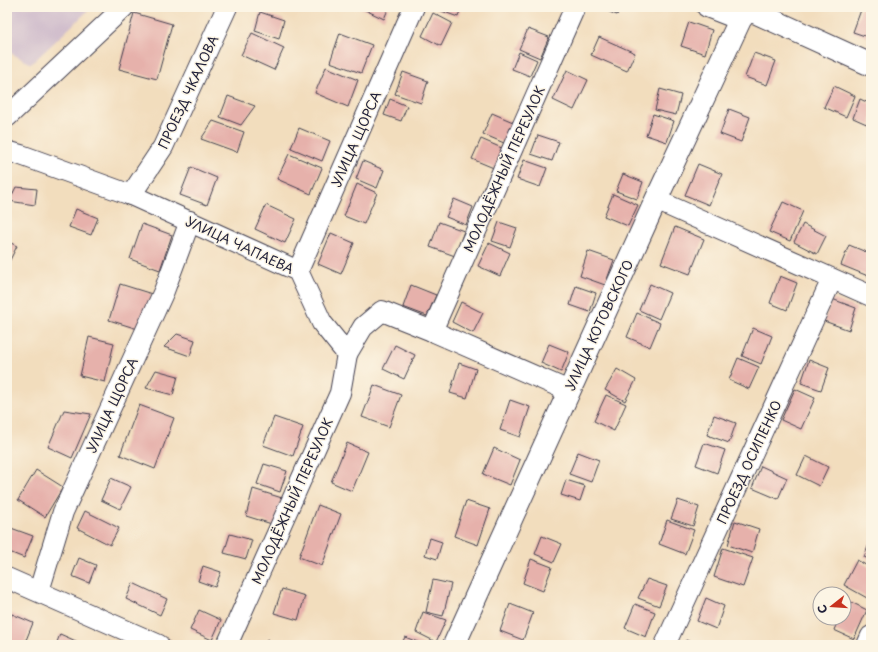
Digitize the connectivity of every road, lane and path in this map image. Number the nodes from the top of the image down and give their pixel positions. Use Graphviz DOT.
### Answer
graph roads {
  1 [pos="124,7"];
  2 [pos="227,7"];
  3 [pos="414,7"];
  4 [pos="575,7"];
  5 [pos="707,7"];
  6 [pos="746,12"];
  7 [pos="871,65"];
  8 [pos="7,117"];
  9 [pos="7,151"];
  10 [pos="131,195"];
  11 [pos="656,200"];
  12 [pos="190,221"];
  13 [pos="298,271"];
  14 [pos="832,279"];
  15 [pos="871,296"];
  16 [pos="432,331"];
  17 [pos="347,354"];
  18 [pos="569,391"];
  19 [pos="7,578"];
  20 [pos="39,591"];
  21 [pos="871,636"];
  22 [pos="159,645"];
  23 [pos="227,645"];
  24 [pos="454,645"];
  25 [pos="665,645"];
  26 [pos="867,645"];
  1 -- 8 [label="street"];
  2 -- 10 [label="street, ПРОЕЗД ЧКАЛОВА"];
  3 -- 13 [label="street, УЛИЦА ЩОРСА"];
  4 -- 16 [label="street, МОЛОДЁЖНЫЙ ПЕРЕУЛОК"];
  5 -- 6 [label="street"];
  6 -- 7 [label="street"];
  6 -- 11 [label="street, УЛИЦА КОТОВСКОГО"];
  9 -- 10 [label="street, УЛИЦА ЧАПАЕВА"];
  10 -- 12 [label="street, УЛИЦА ЧАПАЕВА"];
  11 -- 14 [label="street"];
  11 -- 18 [label="street, УЛИЦА КОТОВСКОГО"];
  12 -- 13 [label="street, УЛИЦА ЧАПАЕВА"];
  12 -- 20 [label="street, УЛИЦА ЩОРСА"];
  13 -- 17 [label="street, УЛИЦА ЧАПАЕВА"];
  14 -- 15 [label="street"];
  14 -- 25 [label="street, ПРОЕЗД ОСИПЕНКО"];
  16 -- 17 [label="street"];
  16 -- 18 [label="street"];
  17 -- 23 [label="street, МОЛОДЁЖНЫЙ ПЕРЕУЛОК"];
  18 -- 24 [label="street, УЛИЦА КОТОВСКОГО"];
  19 -- 20 [label="street"];
  20 -- 22 [label="street"];
  21 -- 26 [label="street"];
}
